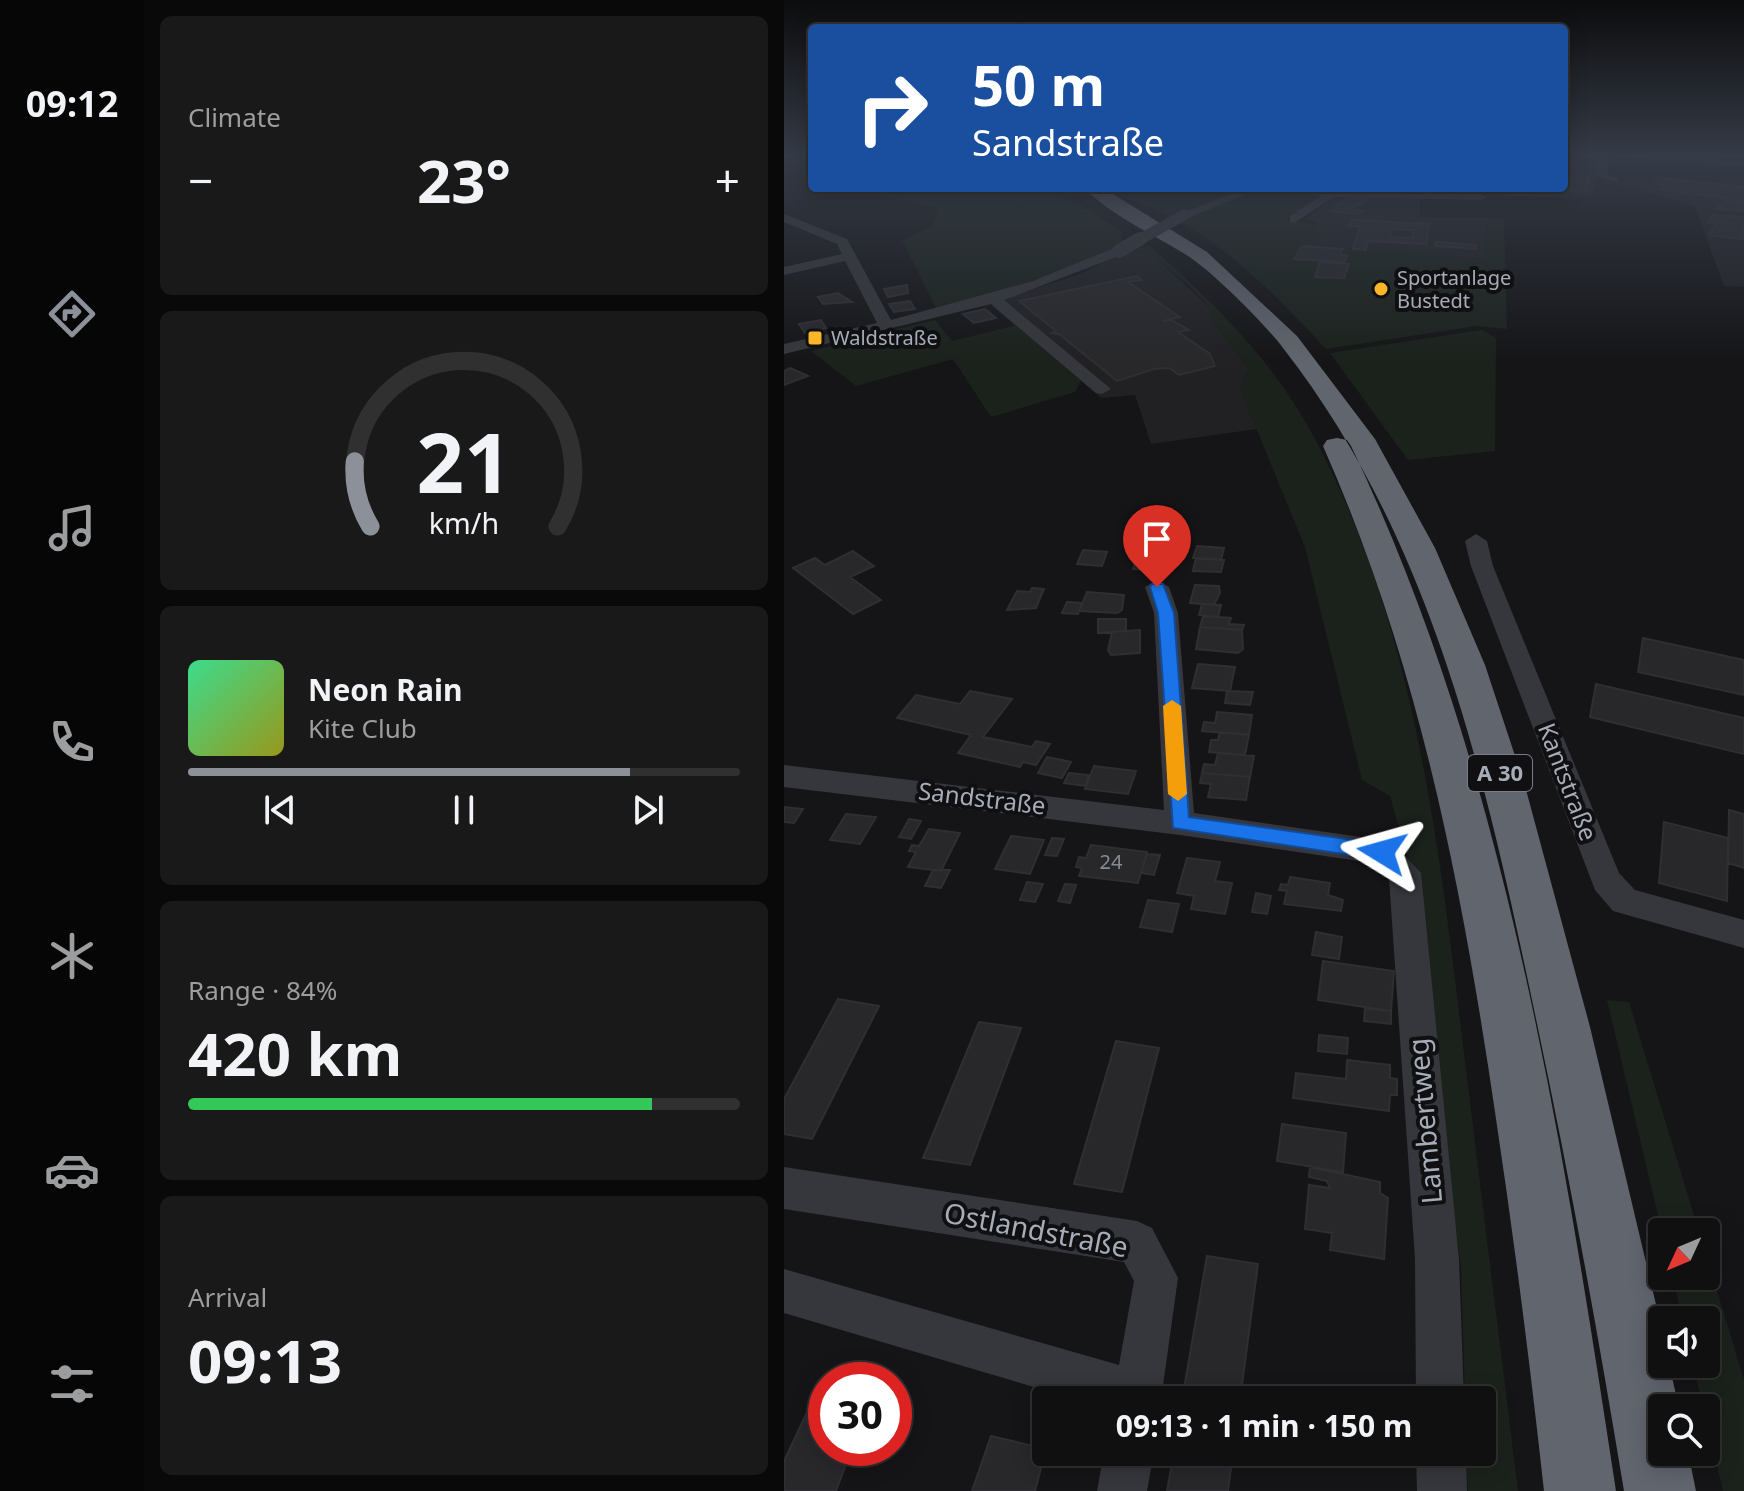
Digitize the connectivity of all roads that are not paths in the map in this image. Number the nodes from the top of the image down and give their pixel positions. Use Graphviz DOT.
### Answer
graph roads {
  1 [pos="797,224"];
  2 [pos="1133,224"];
  3 [pos="1156,224"];
  4 [pos="1169,224"];
  5 [pos="850,256"];
  6 [pos="784,271"];
  7 [pos="993,298"];
  8 [pos="886,325"];
  9 [pos="784,349"];
  10 [pos="1102,389"];
  11 [pos="1476,541"];
  12 [pos="1157,587"];
  13 [pos="784,776"];
  14 [pos="1180,823"];
  15 [pos="1382,852"];
  16 [pos="1744,934"];
  17 [pos="784,1188"];
  18 [pos="784,1291"];
  19 [pos="1101,1386"];
  20 [pos="1140,1386"];
  21 [pos="1440,1386"];
  22 [pos="1126,1466"];
  23 [pos="1441,1466"];
  24 [pos="1122,1491"];
  25 [pos="1442,1491"];
  26 [pos="1580,1491"];
  27 [pos="1660,1491"];
  1 -- 5 [label="street"];
  2 -- 26 [label="highway, A 30"];
  3 -- 27 [label="highway, A 30"];
  4 -- 7 [label="street, bridge"];
  5 -- 6 [label="street"];
  5 -- 8 [label="street"];
  7 -- 8 [label="street"];
  7 -- 10 [label="street"];
  8 -- 9 [label="street"];
  11 -- 16 [label="street, Kantstraße"];
  12 -- 14 [label="street"];
  13 -- 14 [label="street, Sandstraße"];
  14 -- 15 [label="street, Sandstraße"];
  15 -- 21 [label="street, Lambertweg"];
  17 -- 20 [label="street, Ostlandstraße"];
  18 -- 19 [label="street, Ostlandstraße"];
  22 -- 24 [label="street"];
  23 -- 25 [label="street"];
}
